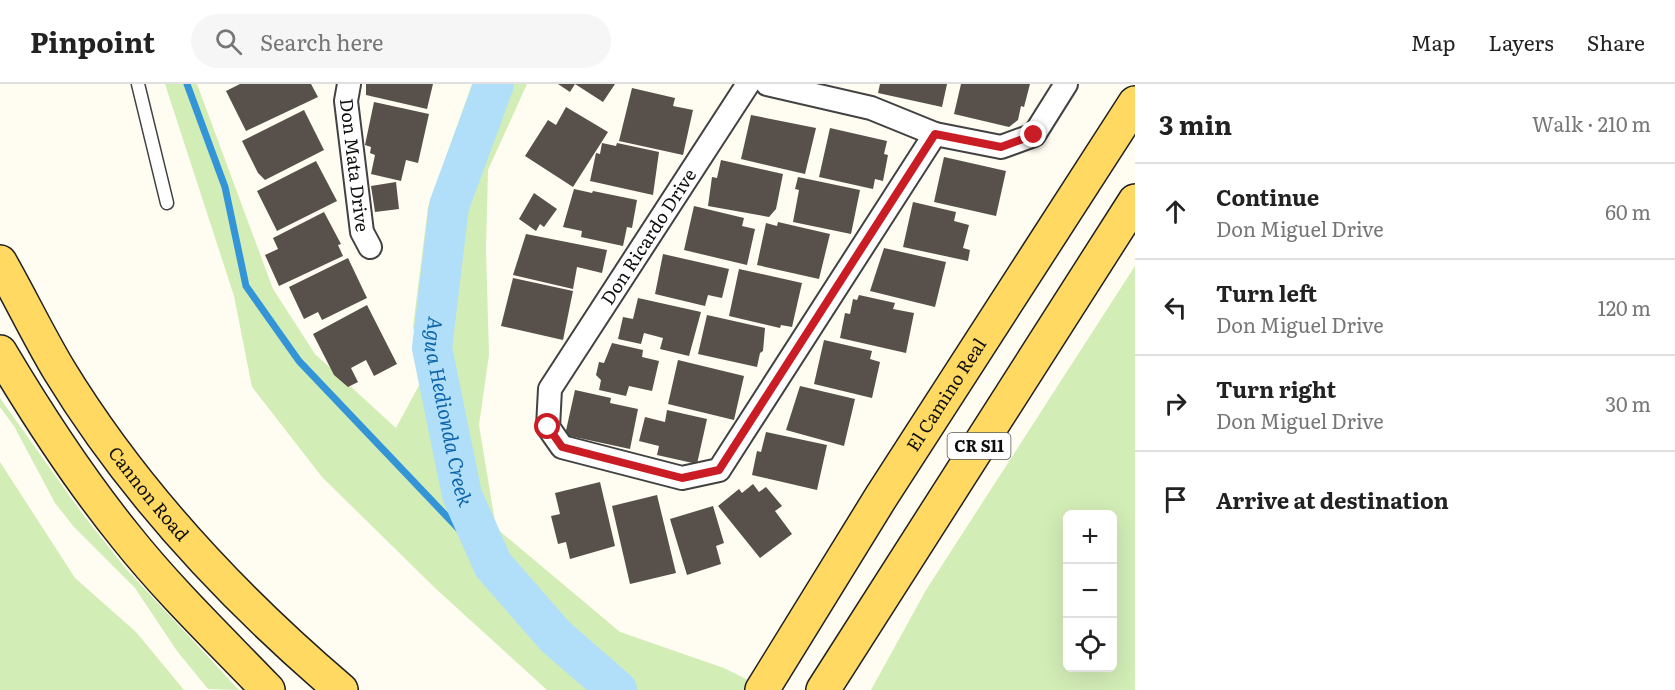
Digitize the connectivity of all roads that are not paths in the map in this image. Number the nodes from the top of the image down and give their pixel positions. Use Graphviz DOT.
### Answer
graph roads {
  1 [pos="138,84"];
  2 [pos="349,84"];
  3 [pos="748,84"];
  4 [pos="767,84"];
  5 [pos="1066,84"];
  6 [pos="840,92"];
  7 [pos="1135,103"];
  8 [pos="935,134"];
  9 [pos="1135,201"];
  10 [pos="167,203"];
  11 [pos="370,247"];
  12 [pos="0,262"];
  13 [pos="0,352"];
  14 [pos="268,690"];
  15 [pos="341,690"];
  16 [pos="762,690"];
  17 [pos="823,690"];
  1 -- 10 [label="lane"];
  2 -- 11 [label="street, Don Mata Drive"];
  3 -- 8 [label="street, Don Ricardo Drive"];
  4 -- 6 [label="street"];
  5 -- 8 [label="street"];
  6 -- 8 [label="street"];
  7 -- 16 [label="main road, El Camino Real / CR S11"];
  9 -- 17 [label="main road, CR S11"];
  12 -- 15 [label="main road, Cannon Road"];
  13 -- 14 [label="main road"];
}
